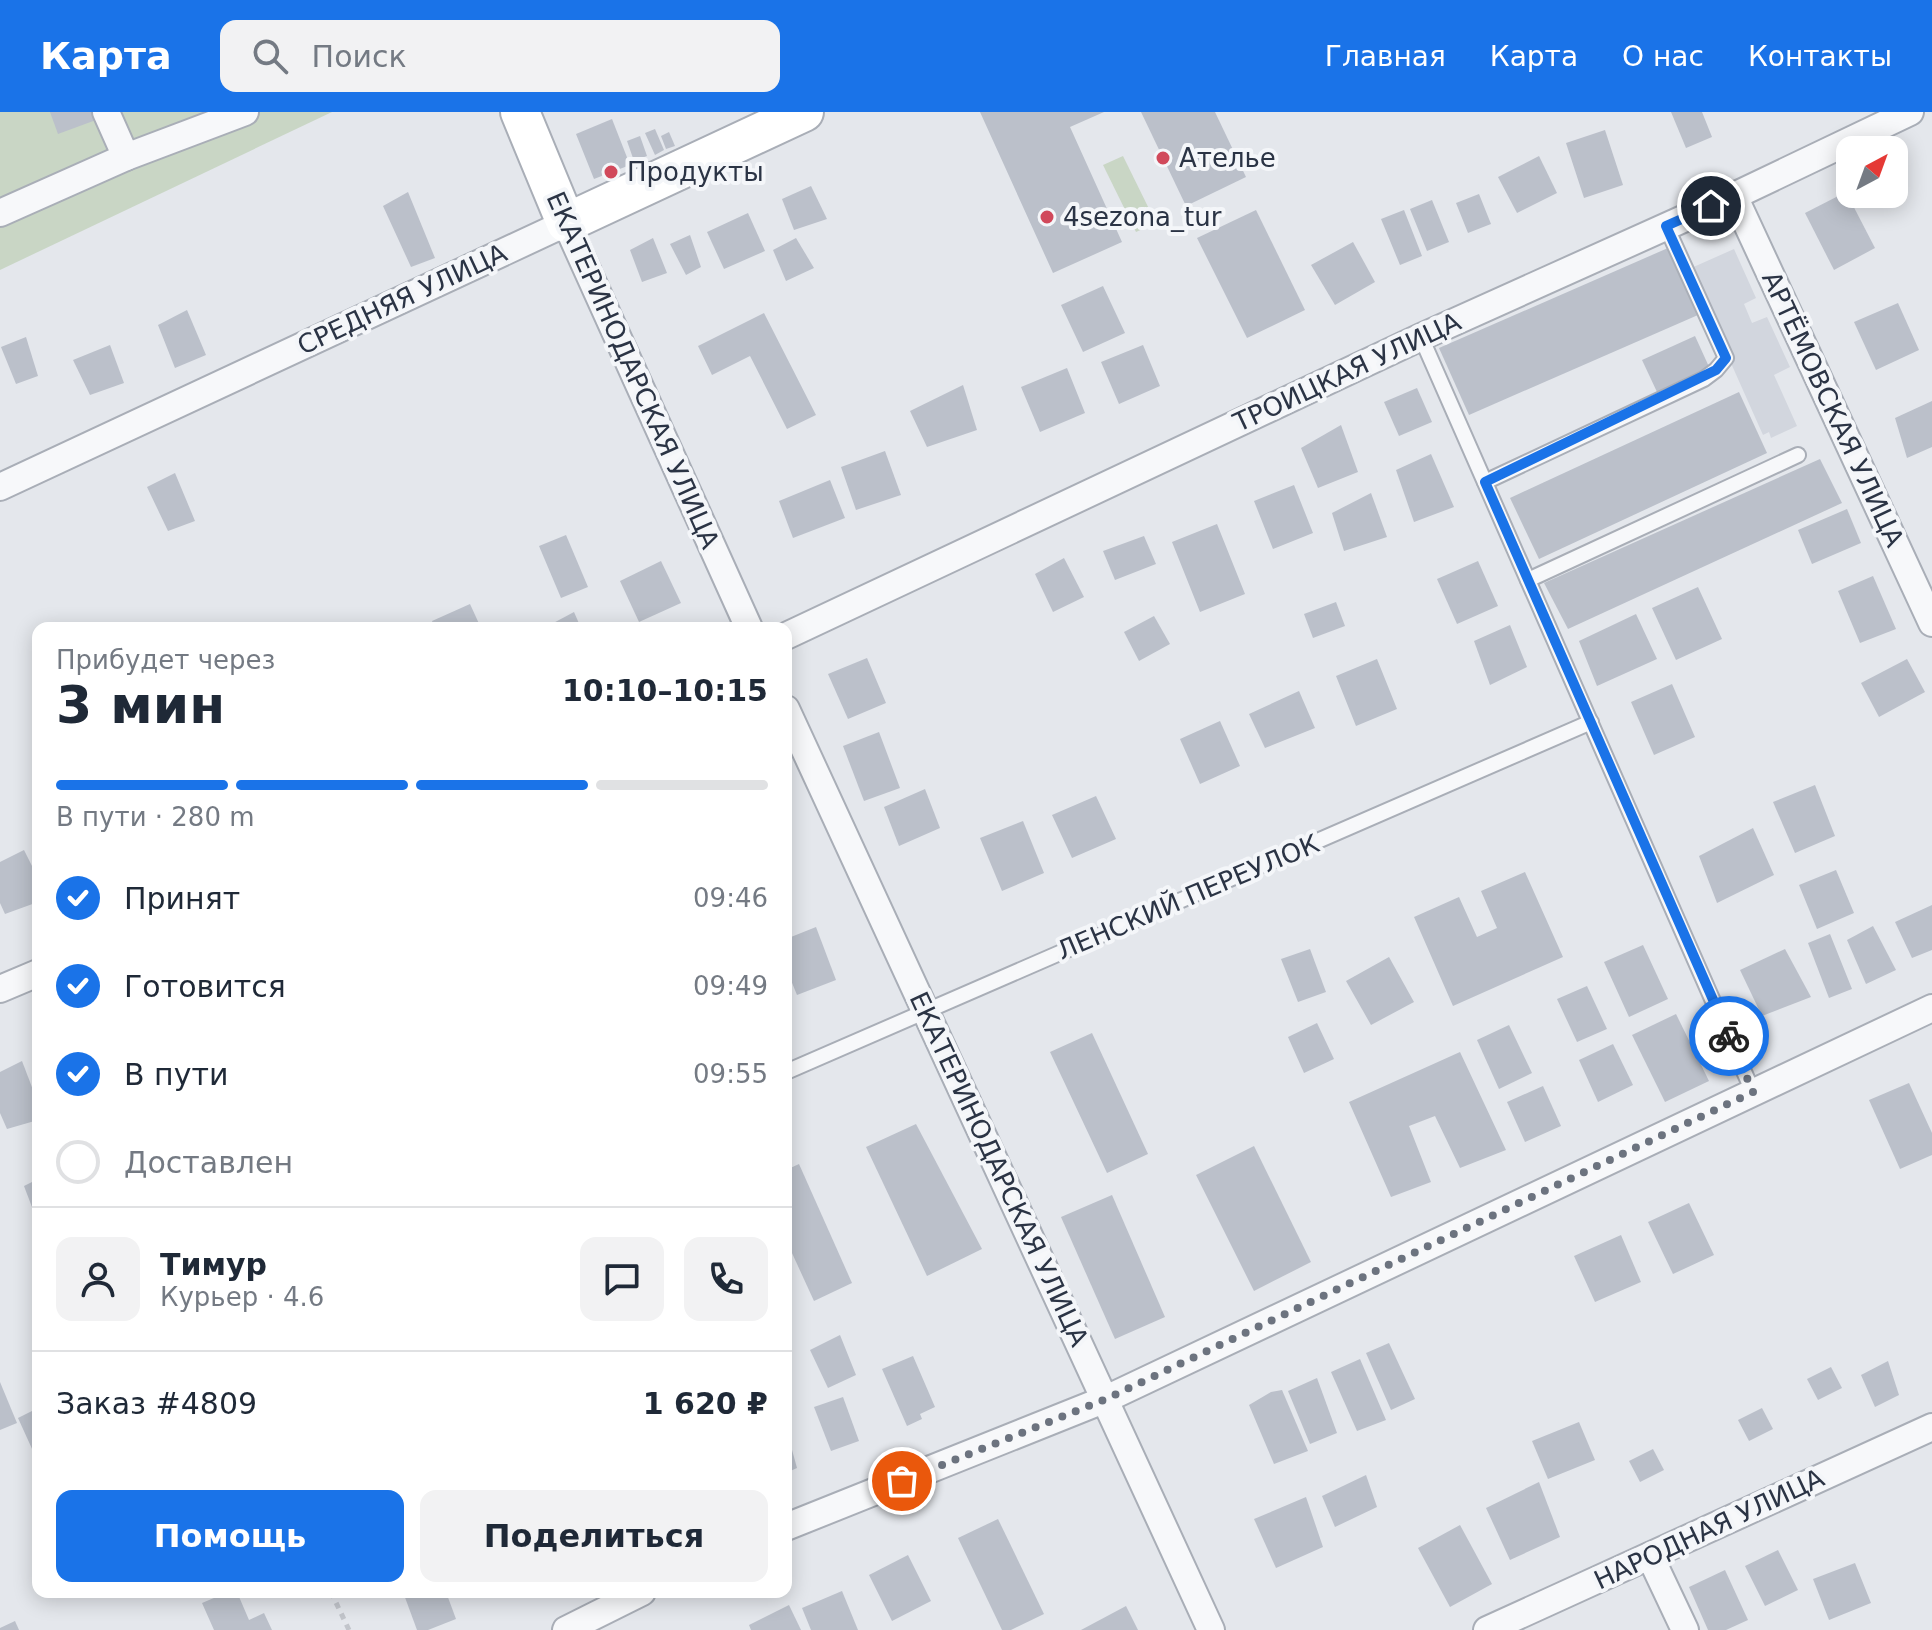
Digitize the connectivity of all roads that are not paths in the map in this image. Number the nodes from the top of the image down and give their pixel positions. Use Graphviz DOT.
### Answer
graph roads {
  1 [pos="106,112"];
  2 [pos="245,112"];
  3 [pos="520,112"];
  4 [pos="804,112"];
  5 [pos="1910,112"];
  6 [pos="126,157"];
  7 [pos="1734,196"];
  8 [pos="0,213"];
  9 [pos="566,223"];
  10 [pos="1666,226"];
  11 [pos="1421,337"];
  12 [pos="1798,455"];
  13 [pos="1485,482"];
  14 [pos="0,487"];
  15 [pos="1528,580"];
  16 [pos="746,622"];
  17 [pos="1932,623"];
  18 [pos="792,633"];
  19 [pos="792,722"];
  20 [pos="1591,722"];
  21 [pos="32,976"];
  22 [pos="0,989"];
  23 [pos="1932,1008"];
  24 [pos="925,1011"];
  25 [pos="792,1069"];
  26 [pos="1753,1092"];
  27 [pos="1106,1399"];
  28 [pos="1932,1427"];
  29 [pos="792,1525"];
  30 [pos="1650,1556"];
  31 [pos="630,1598"];
  32 [pos="566,1630"];
  33 [pos="1211,1630"];
  34 [pos="1487,1630"];
  35 [pos="1685,1630"];
  1 -- 6 [label="street"];
  2 -- 6 [label="street"];
  3 -- 9 [label="street, ЕКАТЕРИНОДАРСКАЯ УЛИЦА"];
  4 -- 9 [label="street, СРЕДНЯЯ УЛИЦА"];
  5 -- 7 [label="street, ТРОИЦКАЯ УЛИЦА"];
  6 -- 8 [label="street"];
  7 -- 10 [label="street, ТРОИЦКАЯ УЛИЦА"];
  7 -- 17 [label="street, АРТЁМОВСКАЯ УЛИЦА"];
  9 -- 14 [label="street, СРЕДНЯЯ УЛИЦА"];
  9 -- 16 [label="street, ЕКАТЕРИНОДАРСКАЯ УЛИЦА"];
  10 -- 11 [label="street, ТРОИЦКАЯ УЛИЦА"];
  10 -- 13 [label="lane"];
  11 -- 13 [label="lane"];
  11 -- 18 [label="street, ТРОИЦКАЯ УЛИЦА"];
  12 -- 15 [label="lane"];
  13 -- 15 [label="lane"];
  15 -- 20 [label="lane"];
  19 -- 24 [label="street, ЕКАТЕРИНОДАРСКАЯ УЛИЦА"];
  20 -- 24 [label="lane, ЛЕНСКИЙ ПЕРЕУЛОК"];
  20 -- 26 [label="lane"];
  21 -- 22 [label="street"];
  23 -- 26 [label="street"];
  24 -- 25 [label="lane, ЛЕНСКИЙ ПЕРЕУЛОК"];
  24 -- 27 [label="street, ЕКАТЕРИНОДАРСКАЯ УЛИЦА"];
  26 -- 27 [label="street"];
  27 -- 29 [label="street"];
  27 -- 33 [label="street, ЕКАТЕРИНОДАРСКАЯ УЛИЦА"];
  28 -- 30 [label="street, НАРОДНАЯ УЛИЦА"];
  30 -- 34 [label="street, НАРОДНАЯ УЛИЦА"];
  30 -- 35 [label="street"];
  31 -- 32 [label="street"];
}
